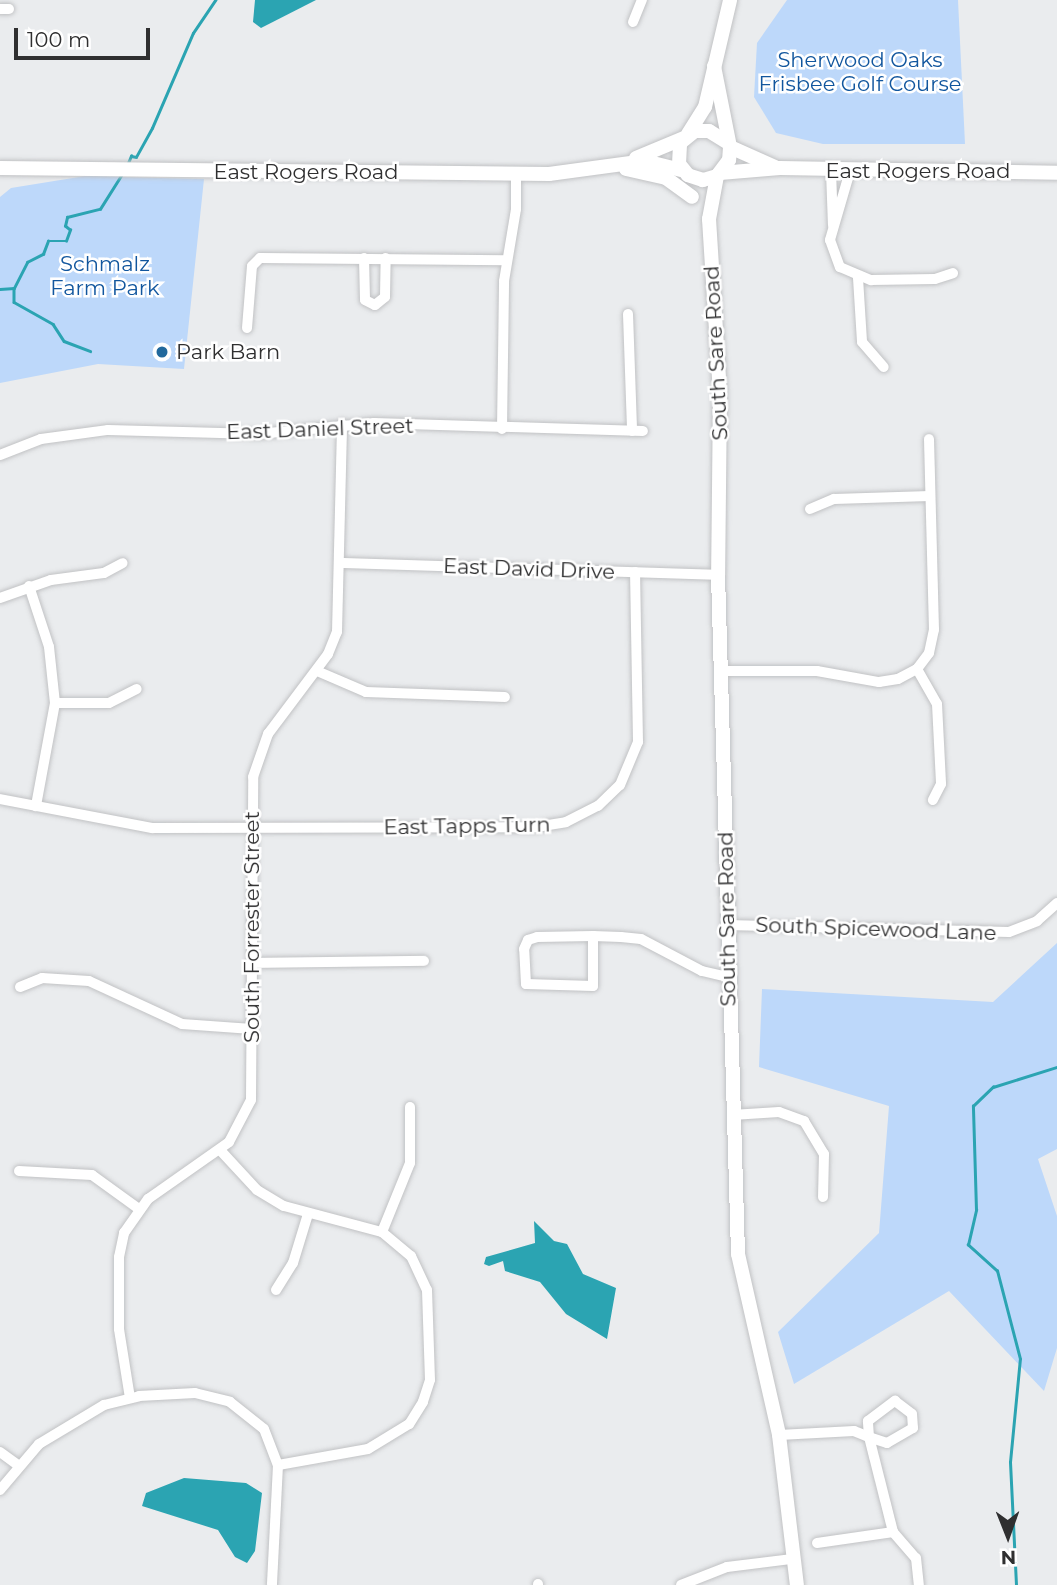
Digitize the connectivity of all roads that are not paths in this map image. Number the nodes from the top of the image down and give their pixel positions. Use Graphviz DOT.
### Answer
graph roads {
  1 [pos="642,0"];
  2 [pos="730,0"];
  3 [pos="633,22"];
  4 [pos="714,66"];
  5 [pos="686,136"];
  6 [pos="729,145"];
  7 [pos="612,166"];
  8 [pos="0,168"];
  9 [pos="780,168"];
  10 [pos="593,171"];
  11 [pos="831,171"];
  12 [pos="850,171"];
  13 [pos="684,172"];
  14 [pos="748,173"];
  15 [pos="1057,173"];
  16 [pos="516,174"];
  17 [pos="719,174"];
  18 [pos="692,197"];
  19 [pos="710,212"];
  20 [pos="833,225"];
  21 [pos="710,248"];
  22 [pos="365,258"];
  23 [pos="386,258"];
  24 [pos="506,260"];
  25 [pos="953,273"];
  26 [pos="858,278"];
  27 [pos="628,314"];
  28 [pos="247,328"];
  29 [pos="884,367"];
  30 [pos="342,424"];
  31 [pos="502,429"];
  32 [pos="929,439"];
  33 [pos="0,454"];
  34 [pos="930,496"];
  35 [pos="810,509"];
  36 [pos="123,563"];
  37 [pos="341,563"];
  38 [pos="635,572"];
  39 [pos="718,575"];
  40 [pos="29,586"];
  41 [pos="0,598"];
  42 [pos="917,669"];
  43 [pos="317,671"];
  44 [pos="720,671"];
  45 [pos="136,690"];
  46 [pos="505,697"];
  47 [pos="55,703"];
  48 [pos="0,799"];
  49 [pos="933,800"];
  50 [pos="36,806"];
  51 [pos="252,828"];
  52 [pos="1057,903"];
  53 [pos="727,925"];
  54 [pos="593,936"];
  55 [pos="424,961"];
  56 [pos="252,963"];
  57 [pos="729,977"];
  58 [pos="20,987"];
  59 [pos="252,1029"];
  60 [pos="410,1108"];
  61 [pos="732,1115"];
  62 [pos="220,1150"];
  63 [pos="19,1171"];
  64 [pos="823,1197"];
  65 [pos="139,1209"];
  66 [pos="308,1214"];
  67 [pos="382,1232"];
  68 [pos="276,1290"];
  69 [pos="130,1398"];
  70 [pos="779,1435"];
  71 [pos="869,1437"];
  72 [pos="0,1452"];
  73 [pos="278,1465"];
  74 [pos="19,1466"];
  75 [pos="0,1490"];
  76 [pos="892,1532"];
  77 [pos="817,1543"];
  78 [pos="792,1559"];
  79 [pos="272,1585"];
  80 [pos="681,1585"];
  81 [pos="797,1585"];
  82 [pos="919,1585"];
  1 -- 3 [label="street"];
  2 -- 4 [label="main road"];
  4 -- 5 [label="main road"];
  4 -- 6 [label="main road"];
  5 -- 6 [label="main road"];
  5 -- 7 [label="main road, East Rogers Road"];
  5 -- 13 [label="main road"];
  6 -- 9 [label="main road, East Rogers Road"];
  6 -- 17 [label="main road"];
  7 -- 10 [label="main road, East Rogers Road"];
  7 -- 13 [label="main road, East Rogers Road"];
  8 -- 16 [label="main road, East Rogers Road"];
  9 -- 11 [label="main road, East Rogers Road"];
  9 -- 14 [label="main road, East Rogers Road"];
  10 -- 16 [label="main road, East Rogers Road"];
  10 -- 18 [label="main road"];
  11 -- 12 [label="main road, East Rogers Road"];
  11 -- 20 [label="street"];
  12 -- 15 [label="main road, East Rogers Road"];
  12 -- 20 [label="street"];
  13 -- 17 [label="main road"];
  13 -- 18 [label="main road, South Sare Road"];
  14 -- 17 [label="main road, East Rogers Road"];
  14 -- 19 [label="main road"];
  16 -- 24 [label="street"];
  17 -- 19 [label="main road, South Sare Road"];
  18 -- 21 [label="main road, South Sare Road"];
  19 -- 21 [label="main road, South Sare Road"];
  20 -- 26 [label="street"];
  21 -- 39 [label="main road, South Sare Road"];
  22 -- 23 [label="street"];
  22 -- 23 [label="street"];
  22 -- 28 [label="street"];
  23 -- 24 [label="street"];
  24 -- 31 [label="street"];
  25 -- 26 [label="street"];
  26 -- 29 [label="street"];
  27 -- 31 [label="street, East Daniel Street"];
  30 -- 31 [label="street, East Daniel Street"];
  30 -- 33 [label="street, East Daniel Street"];
  30 -- 37 [label="street, South Forrester Street"];
  32 -- 34 [label="street"];
  34 -- 35 [label="street"];
  34 -- 42 [label="street"];
  36 -- 40 [label="street"];
  37 -- 38 [label="street, East David Drive"];
  37 -- 43 [label="street, South Forrester Street"];
  38 -- 39 [label="street, East David Drive"];
  38 -- 51 [label="street, East Tapps Turn"];
  39 -- 44 [label="main road, South Sare Road"];
  40 -- 41 [label="street"];
  40 -- 47 [label="street"];
  42 -- 44 [label="street"];
  42 -- 49 [label="street"];
  43 -- 46 [label="street"];
  43 -- 51 [label="street, South Forrester Street"];
  44 -- 53 [label="main road, South Sare Road"];
  45 -- 47 [label="street"];
  47 -- 50 [label="street"];
  48 -- 50 [label="street, East Tapps Turn"];
  50 -- 51 [label="street, East Tapps Turn"];
  51 -- 56 [label="street, South Forrester Street"];
  52 -- 53 [label="street, South Spicewood Lane"];
  53 -- 57 [label="main road, South Sare Road"];
  54 -- 54 [label="street"];
  54 -- 57 [label="street"];
  55 -- 56 [label="street"];
  56 -- 59 [label="street, South Forrester Street"];
  57 -- 61 [label="main road, South Sare Road"];
  58 -- 59 [label="street"];
  59 -- 62 [label="street, South Forrester Street"];
  60 -- 67 [label="street"];
  61 -- 64 [label="street"];
  61 -- 70 [label="main road, South Sare Road"];
  62 -- 65 [label="street, South Forrester Street"];
  62 -- 66 [label="street"];
  63 -- 65 [label="street"];
  65 -- 69 [label="street, South Forrester Street"];
  66 -- 67 [label="street"];
  66 -- 68 [label="street"];
  67 -- 73 [label="street"];
  69 -- 73 [label="street"];
  69 -- 74 [label="street"];
  70 -- 71 [label="street"];
  70 -- 78 [label="main road, South Sare Road"];
  71 -- 71 [label="street"];
  71 -- 76 [label="street"];
  72 -- 74 [label="street"];
  73 -- 79 [label="street"];
  74 -- 75 [label="street"];
  76 -- 77 [label="street"];
  76 -- 82 [label="street"];
  78 -- 80 [label="street"];
  78 -- 81 [label="main road, South Sare Road"];
}
